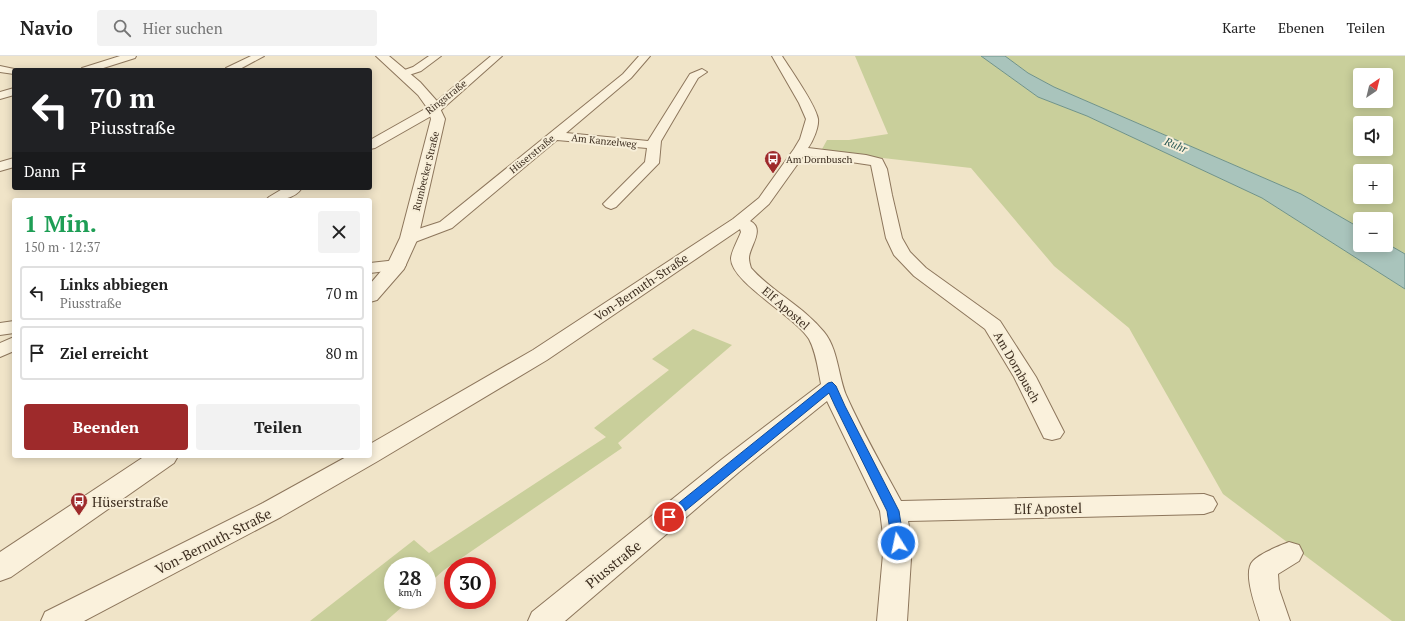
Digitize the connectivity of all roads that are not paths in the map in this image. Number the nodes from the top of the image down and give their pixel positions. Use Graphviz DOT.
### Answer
graph roads {
  1 [pos="131,56"];
  2 [pos="259,56"];
  3 [pos="382,56"];
  4 [pos="436,56"];
  5 [pos="497,56"];
  6 [pos="645,56"];
  7 [pos="777,56"];
  8 [pos="92,68"];
  9 [pos="234,68"];
  10 [pos="0,69"];
  11 [pos="12,71"];
  12 [pos="702,72"];
  13 [pos="403,74"];
  14 [pos="12,92"];
  15 [pos="0,96"];
  16 [pos="436,108"];
  17 [pos="555,136"];
  18 [pos="372,144"];
  19 [pos="653,145"];
  20 [pos="800,151"];
  21 [pos="12,163"];
  22 [pos="0,167"];
  23 [pos="292,190"];
  24 [pos="278,198"];
  25 [pos="611,204"];
  26 [pos="739,222"];
  27 [pos="409,238"];
  28 [pos="397,264"];
  29 [pos="372,268"];
  30 [pos="372,294"];
  31 [pos="12,327"];
  32 [pos="0,329"];
  33 [pos="12,344"];
  34 [pos="0,351"];
  35 [pos="832,386"];
  36 [pos="1052,432"];
  37 [pos="372,453"];
  38 [pos="162,458"];
  39 [pos="364,458"];
  40 [pos="1204,504"];
  41 [pos="893,511"];
  42 [pos="1289,554"];
  43 [pos="0,568"];
  44 [pos="56,621"];
  45 [pos="543,621"];
  46 [pos="892,621"];
  47 [pos="1275,621"];
  1 -- 8 [label="street"];
  2 -- 9 [label="street"];
  3 -- 13 [label="street"];
  4 -- 13 [label="street"];
  5 -- 16 [label="street, Ringstraße"];
  6 -- 17 [label="street, Hüserstraße"];
  7 -- 20 [label="street, Von-Bernuth-Straße"];
  10 -- 11 [label="street"];
  12 -- 19 [label="street, Am Kanzelweg"];
  13 -- 16 [label="street"];
  14 -- 15 [label="street"];
  16 -- 18 [label="street, Ringstraße"];
  16 -- 27 [label="street, Rumbecker Straße"];
  17 -- 19 [label="street, Am Kanzelweg"];
  17 -- 27 [label="street, Hüserstraße"];
  19 -- 25 [label="street, Am Kanzelweg"];
  20 -- 26 [label="street, Von-Bernuth-Straße"];
  20 -- 36 [label="street, Am Dornbusch"];
  21 -- 22 [label="street"];
  23 -- 24 [label="street"];
  26 -- 35 [label="street, Elf Apostel"];
  26 -- 37 [label="street, Von-Bernuth-Straße"];
  27 -- 28 [label="street, Rumbecker Straße"];
  28 -- 29 [label="street"];
  28 -- 30 [label="street, Rumbecker Straße"];
  31 -- 32 [label="street"];
  33 -- 34 [label="street"];
  35 -- 41 [label="street, Elf Apostel"];
  35 -- 45 [label="street, Piusstraße"];
  38 -- 43 [label="street"];
  39 -- 44 [label="street, Von-Bernuth-Straße"];
  40 -- 41 [label="street, Elf Apostel"];
  41 -- 46 [label="street, Elf Apostel"];
  42 -- 47 [label="street"];
}
